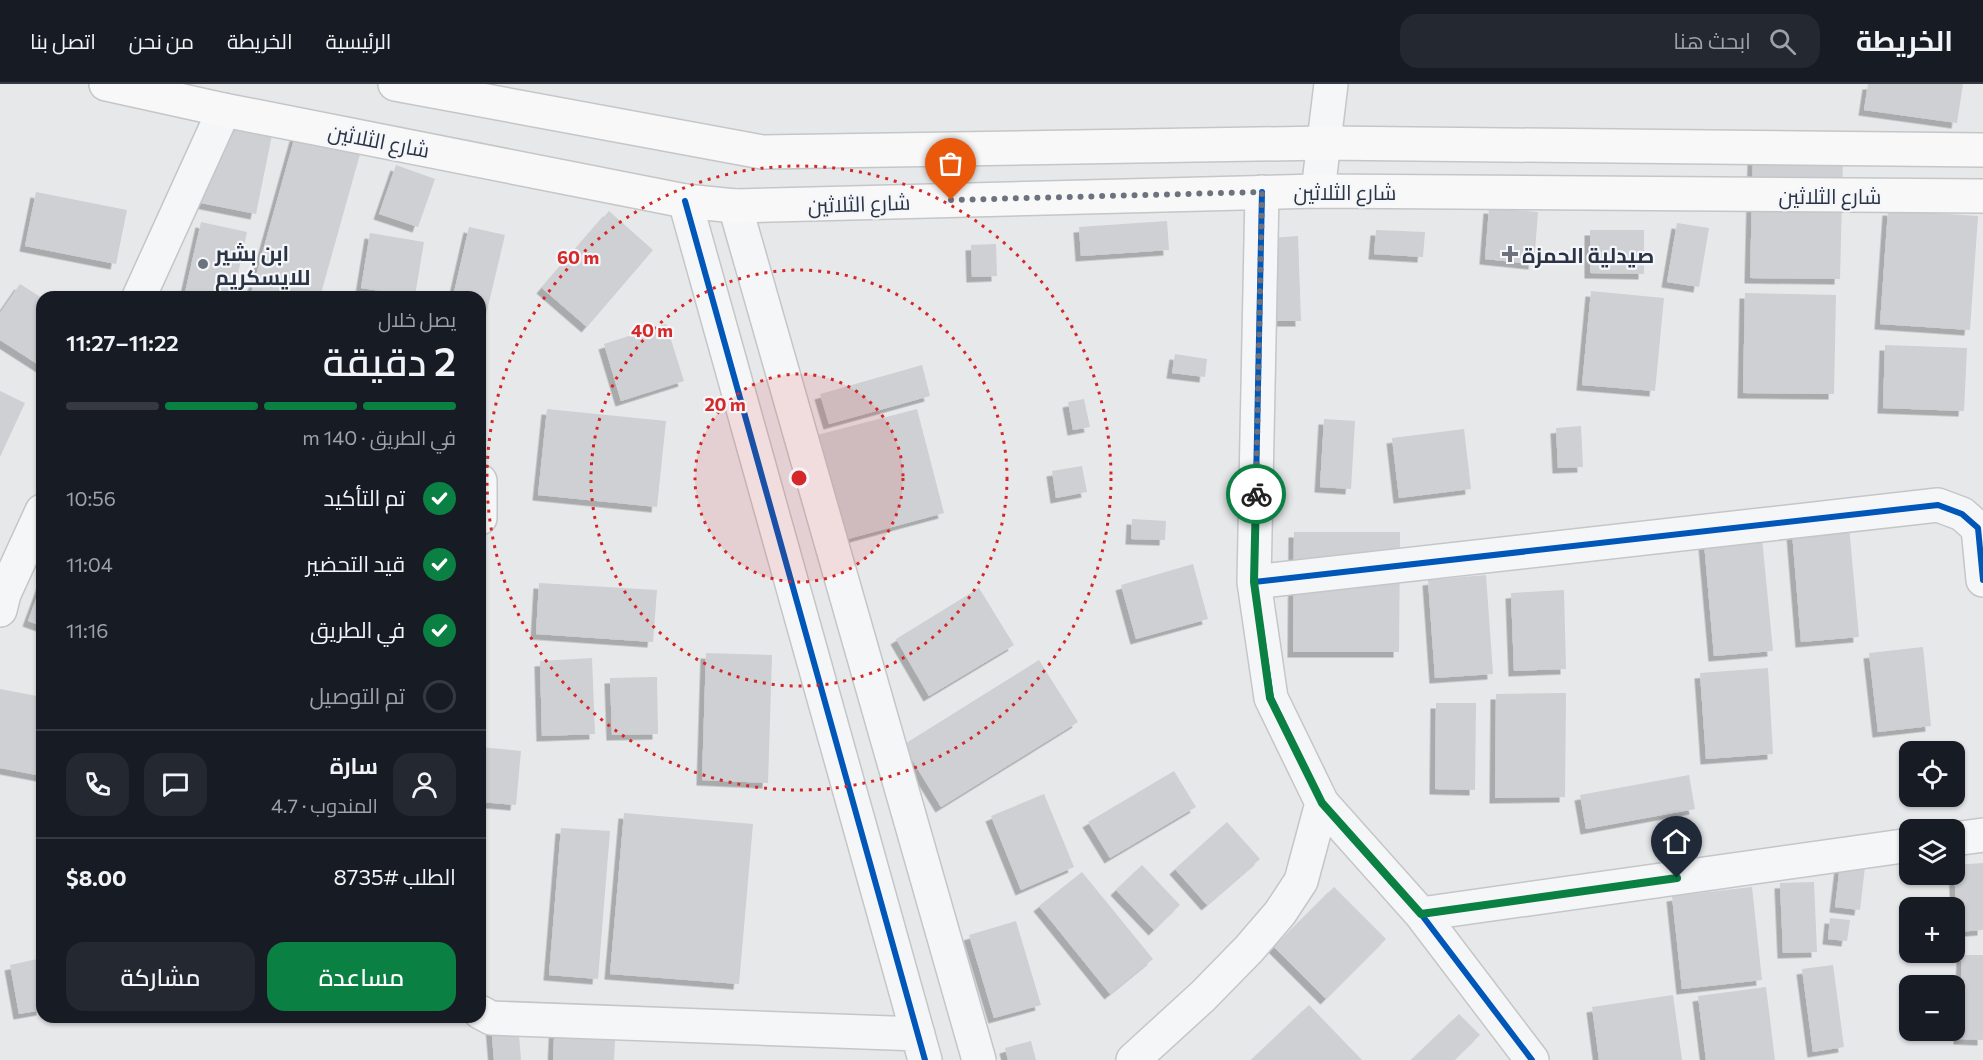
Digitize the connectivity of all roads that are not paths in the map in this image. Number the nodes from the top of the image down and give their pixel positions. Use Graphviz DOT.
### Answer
graph roads {
  1 [pos="106,84"];
  2 [pos="395,84"];
  3 [pos="1331,84"];
  4 [pos="224,110"];
  5 [pos="1325,143"];
  6 [pos="1983,150"];
  7 [pos="1318,191"];
  8 [pos="1262,192"];
  9 [pos="1983,196"];
  10 [pos="685,201"];
  11 [pos="735,206"];
  12 [pos="143,291"];
  13 [pos="36,524"];
  14 [pos="1983,580"];
  15 [pos="1254,582"];
  16 [pos="0,610"];
  17 [pos="1322,803"];
  18 [pos="1983,835"];
  19 [pos="1965,837"];
  20 [pos="1899,847"];
  21 [pos="1421,914"];
  22 [pos="486,1015"];
  23 [pos="922,1047"];
  24 [pos="979,1060"];
  25 [pos="1133,1060"];
  26 [pos="1532,1060"];
  1 -- 4 [label="main road, شارع الثلاثين"];
  2 -- 5 [label="main road"];
  3 -- 5 [label="street"];
  4 -- 10 [label="main road, شارع الثلاثين"];
  4 -- 12 [label="street"];
  5 -- 6 [label="main road"];
  5 -- 7 [label="street"];
  7 -- 8 [label="main road, شارع الثلاثين"];
  7 -- 9 [label="main road, شارع الثلاثين"];
  8 -- 11 [label="main road, شارع الثلاثين"];
  8 -- 15 [label="street"];
  10 -- 11 [label="main road, شارع الثلاثين"];
  10 -- 23 [label="street"];
  11 -- 24 [label="street"];
  13 -- 16 [label="street"];
  14 -- 15 [label="street"];
  15 -- 17 [label="street"];
  17 -- 21 [label="street"];
  17 -- 25 [label="street"];
  18 -- 19 [label="street"];
  20 -- 21 [label="street"];
  21 -- 26 [label="street"];
  22 -- 23 [label="street"];
}
